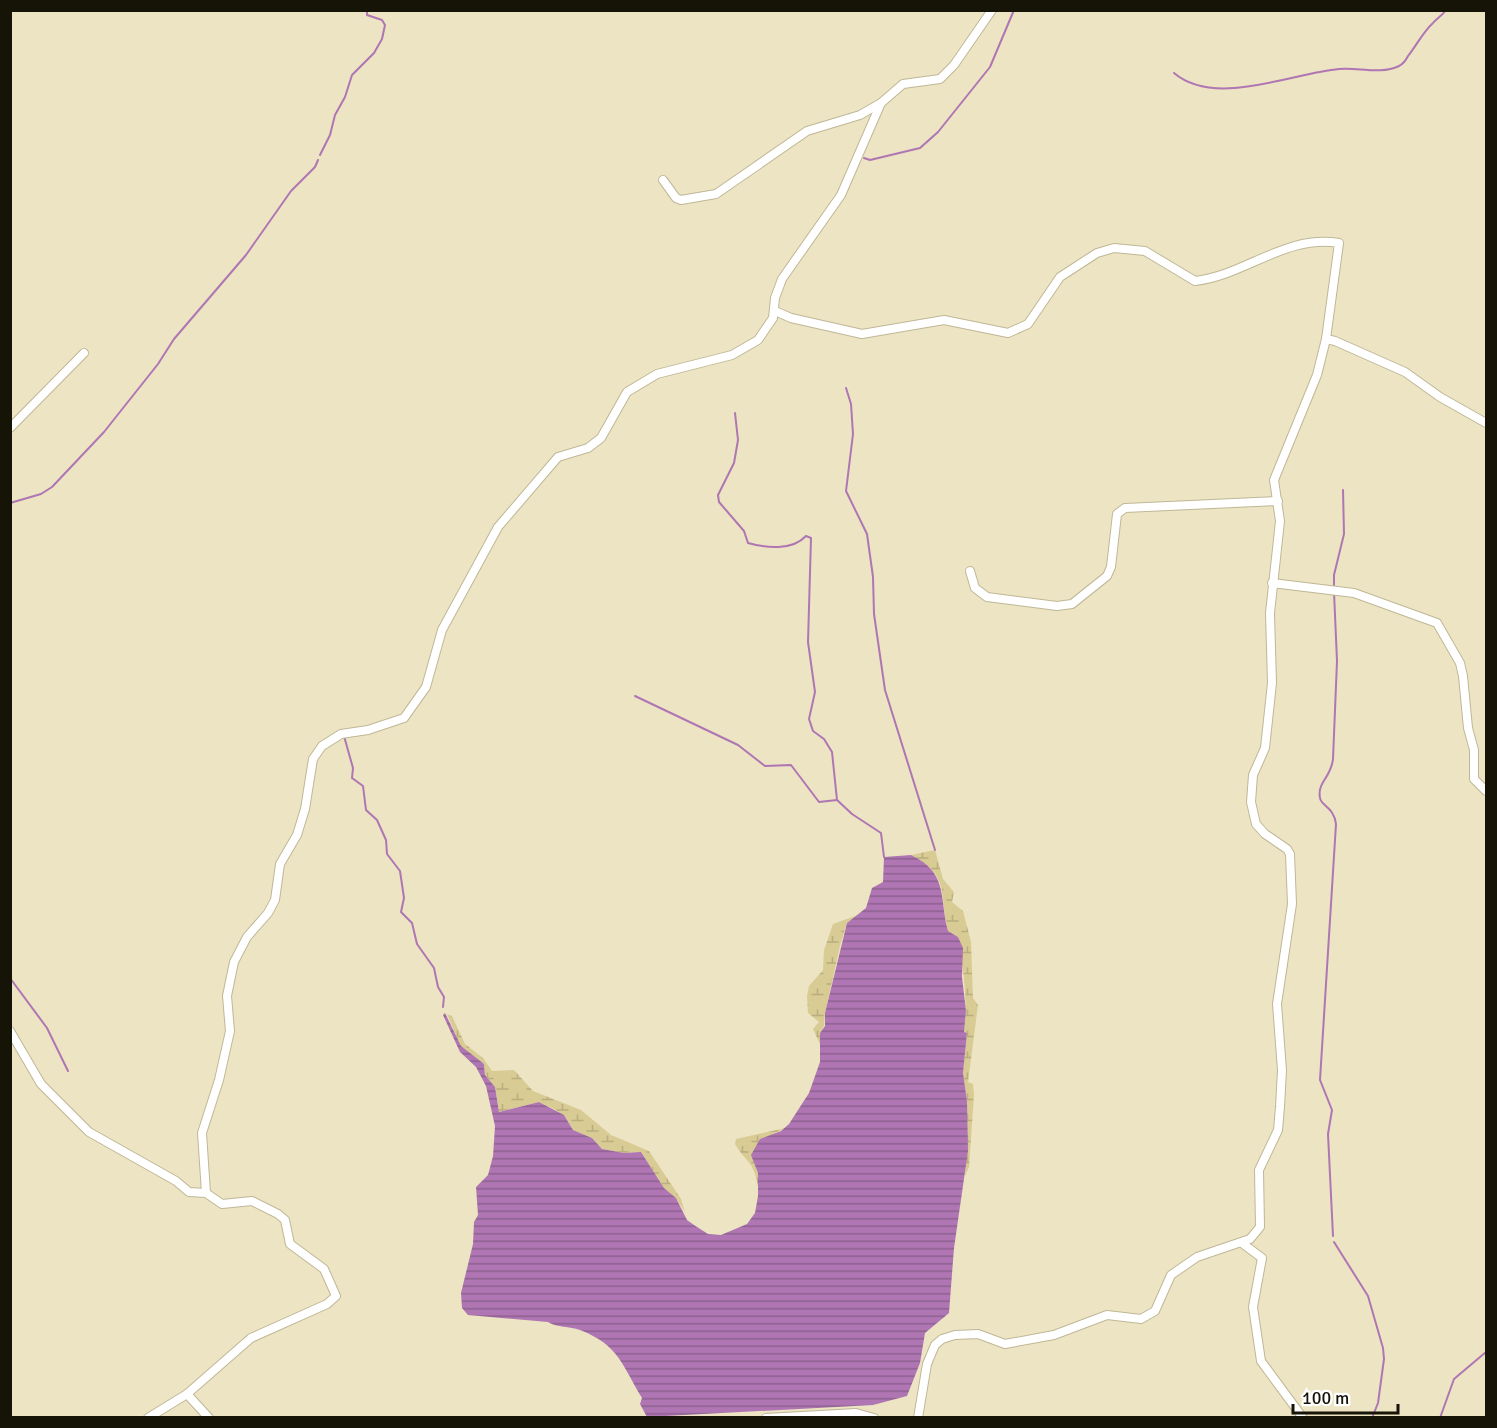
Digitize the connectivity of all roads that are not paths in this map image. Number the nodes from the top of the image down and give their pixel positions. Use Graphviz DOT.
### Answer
graph roads {
  1 [pos="992,10"];
  2 [pos="881,103"];
  3 [pos="663,180"];
  4 [pos="775,311"];
  5 [pos="1326,339"];
  6 [pos="84,353"];
  7 [pos="1486,423"];
  8 [pos="10,428"];
  9 [pos="1278,501"];
  10 [pos="970,571"];
  11 [pos="1272,584"];
  12 [pos="1486,791"];
  13 [pos="10,1031"];
  14 [pos="206,1193"];
  15 [pos="1242,1243"];
  16 [pos="187,1394"];
  17 [pos="148,1418"];
  18 [pos="209,1418"];
  19 [pos="766,1418"];
  20 [pos="874,1418"];
  21 [pos="918,1418"];
  22 [pos="1303,1418"];
  1 -- 2 [label="street"];
  2 -- 3 [label="street"];
  2 -- 4 [label="street"];
  4 -- 5 [label="street"];
  4 -- 14 [label="street"];
  5 -- 7 [label="street"];
  5 -- 9 [label="street"];
  6 -- 8 [label="street"];
  9 -- 10 [label="street"];
  9 -- 11 [label="street"];
  11 -- 12 [label="street"];
  11 -- 15 [label="street"];
  13 -- 14 [label="street"];
  14 -- 16 [label="street"];
  15 -- 21 [label="street"];
  15 -- 22 [label="street"];
  16 -- 17 [label="street"];
  16 -- 18 [label="street"];
  19 -- 20 [label="street"];
}
